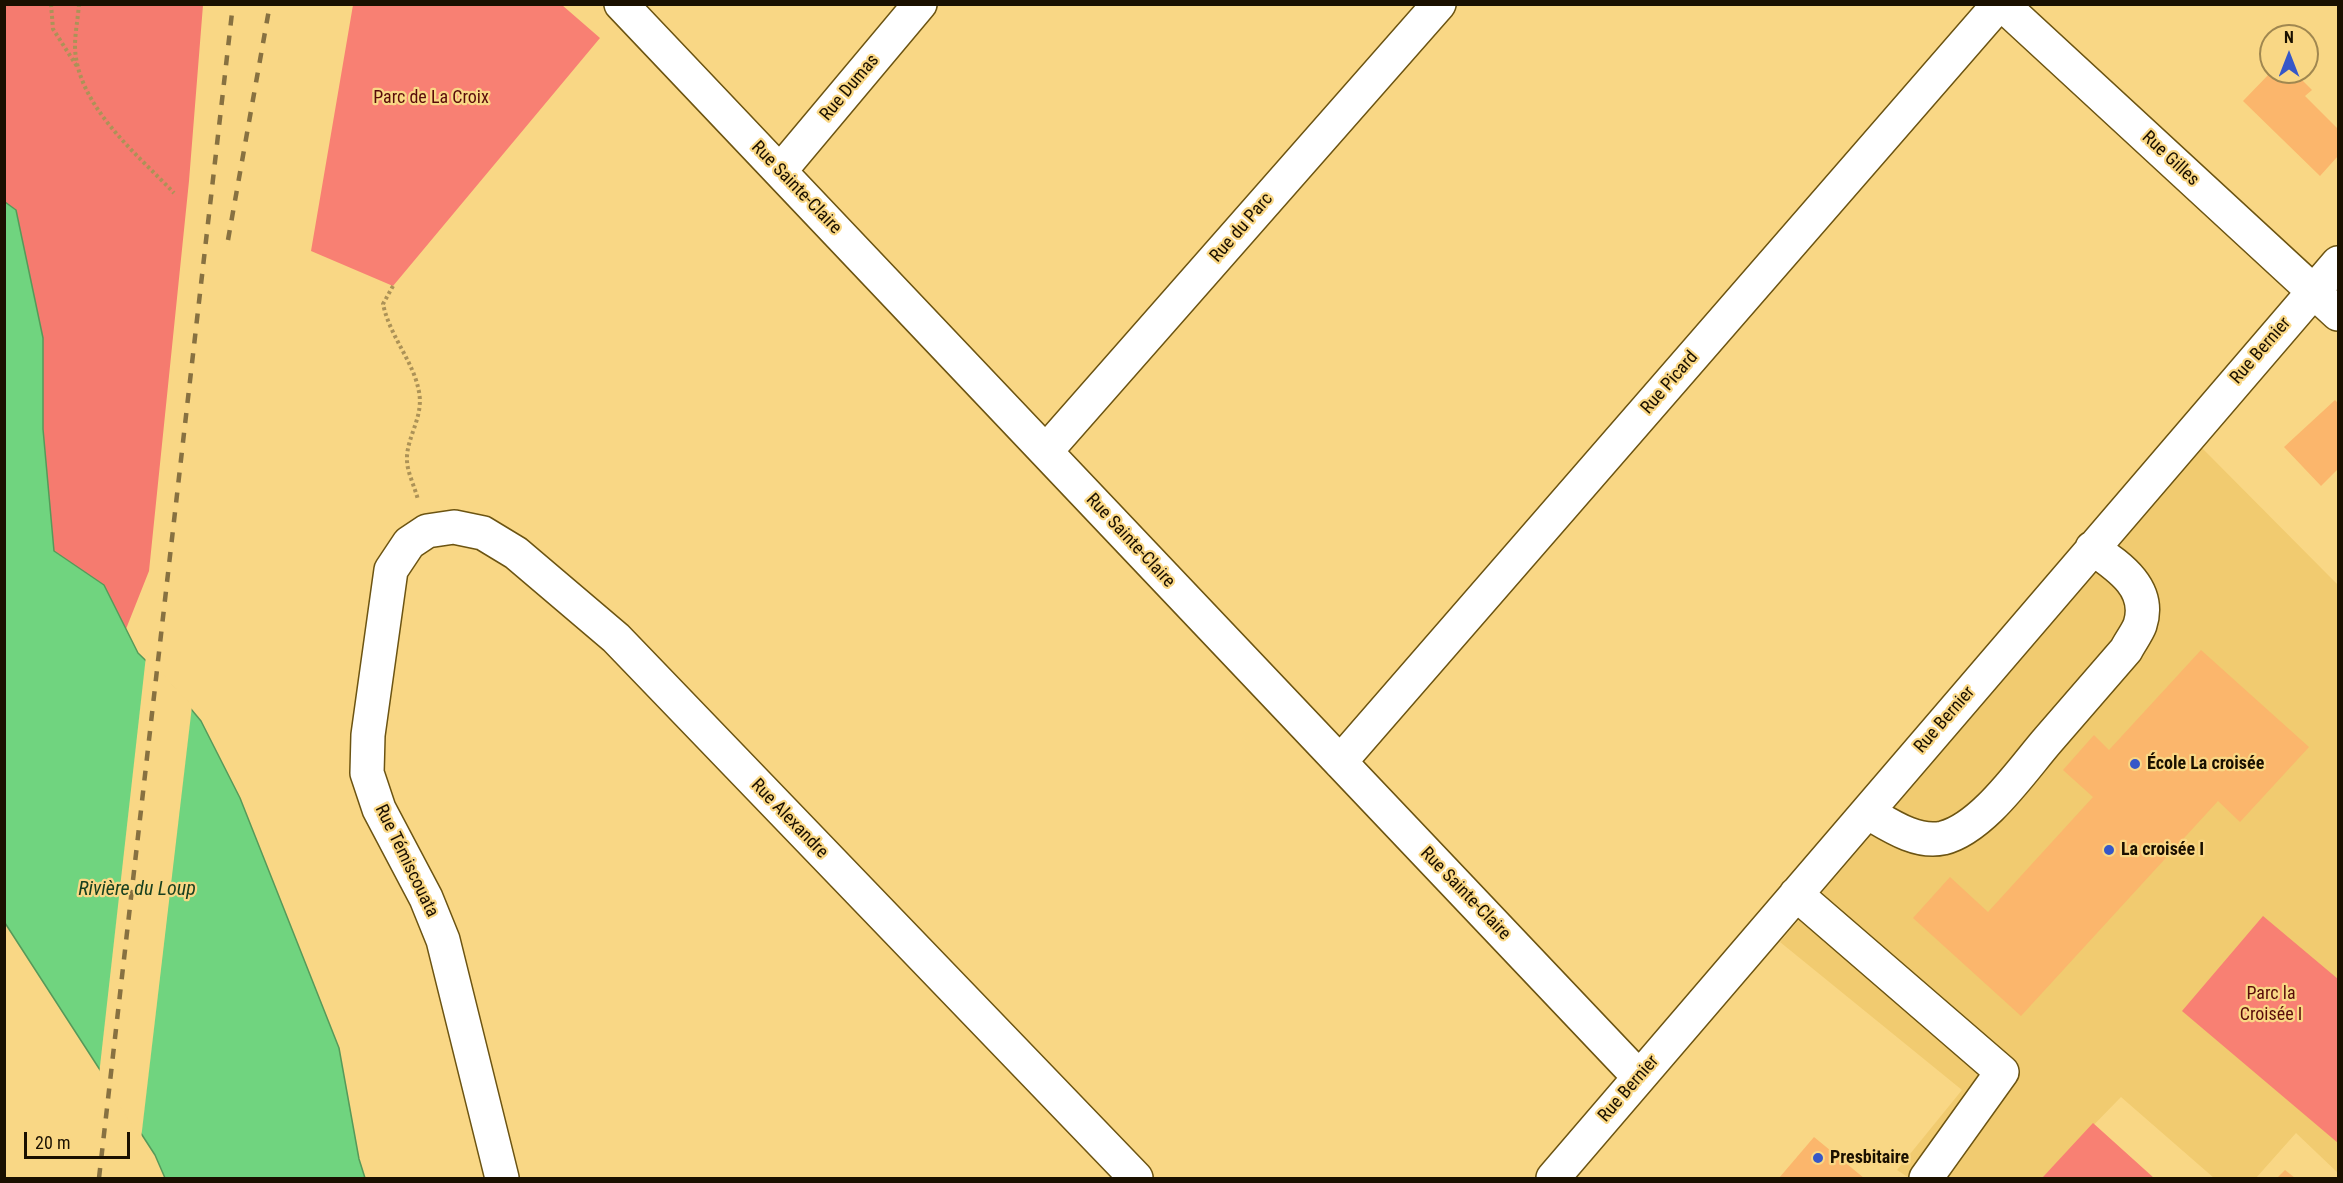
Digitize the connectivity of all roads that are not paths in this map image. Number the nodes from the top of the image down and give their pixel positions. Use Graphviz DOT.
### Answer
graph roads {
  1 [pos="621,4"];
  2 [pos="920,4"];
  3 [pos="1439,4"];
  4 [pos="2001,4"];
  5 [pos="780,171"];
  6 [pos="2338,263"];
  7 [pos="2313,291"];
  8 [pos="2338,314"];
  9 [pos="1046,451"];
  10 [pos="418,537"];
  11 [pos="2092,548"];
  12 [pos="1340,762"];
  13 [pos="1867,812"];
  14 [pos="1796,894"];
  15 [pos="1639,1077"];
  16 [pos="502,1179"];
  17 [pos="1136,1179"];
  18 [pos="1552,1179"];
  19 [pos="1926,1179"];
  1 -- 5 [label="street, Rue Sainte-Claire"];
  2 -- 5 [label="street, Rue Dumas"];
  3 -- 9 [label="street, Rue du Parc"];
  4 -- 7 [label="street, Rue Gilles"];
  4 -- 12 [label="street, Rue Picard"];
  5 -- 9 [label="street, Rue Sainte-Claire"];
  6 -- 7 [label="street, Rue Bernier"];
  7 -- 8 [label="street, Rue Gilles"];
  7 -- 11 [label="street, Rue Bernier"];
  9 -- 12 [label="street, Rue Sainte-Claire"];
  10 -- 16 [label="street, Rue Témiscouata"];
  10 -- 17 [label="street, Rue Alexandre"];
  11 -- 13 [label="street, Rue Bernier"];
  11 -- 13 [label="street"];
  12 -- 15 [label="street, Rue Sainte-Claire"];
  13 -- 14 [label="street, Rue Bernier"];
  14 -- 15 [label="street, Rue Bernier"];
  14 -- 19 [label="street"];
  15 -- 18 [label="street, Rue Bernier"];
}
